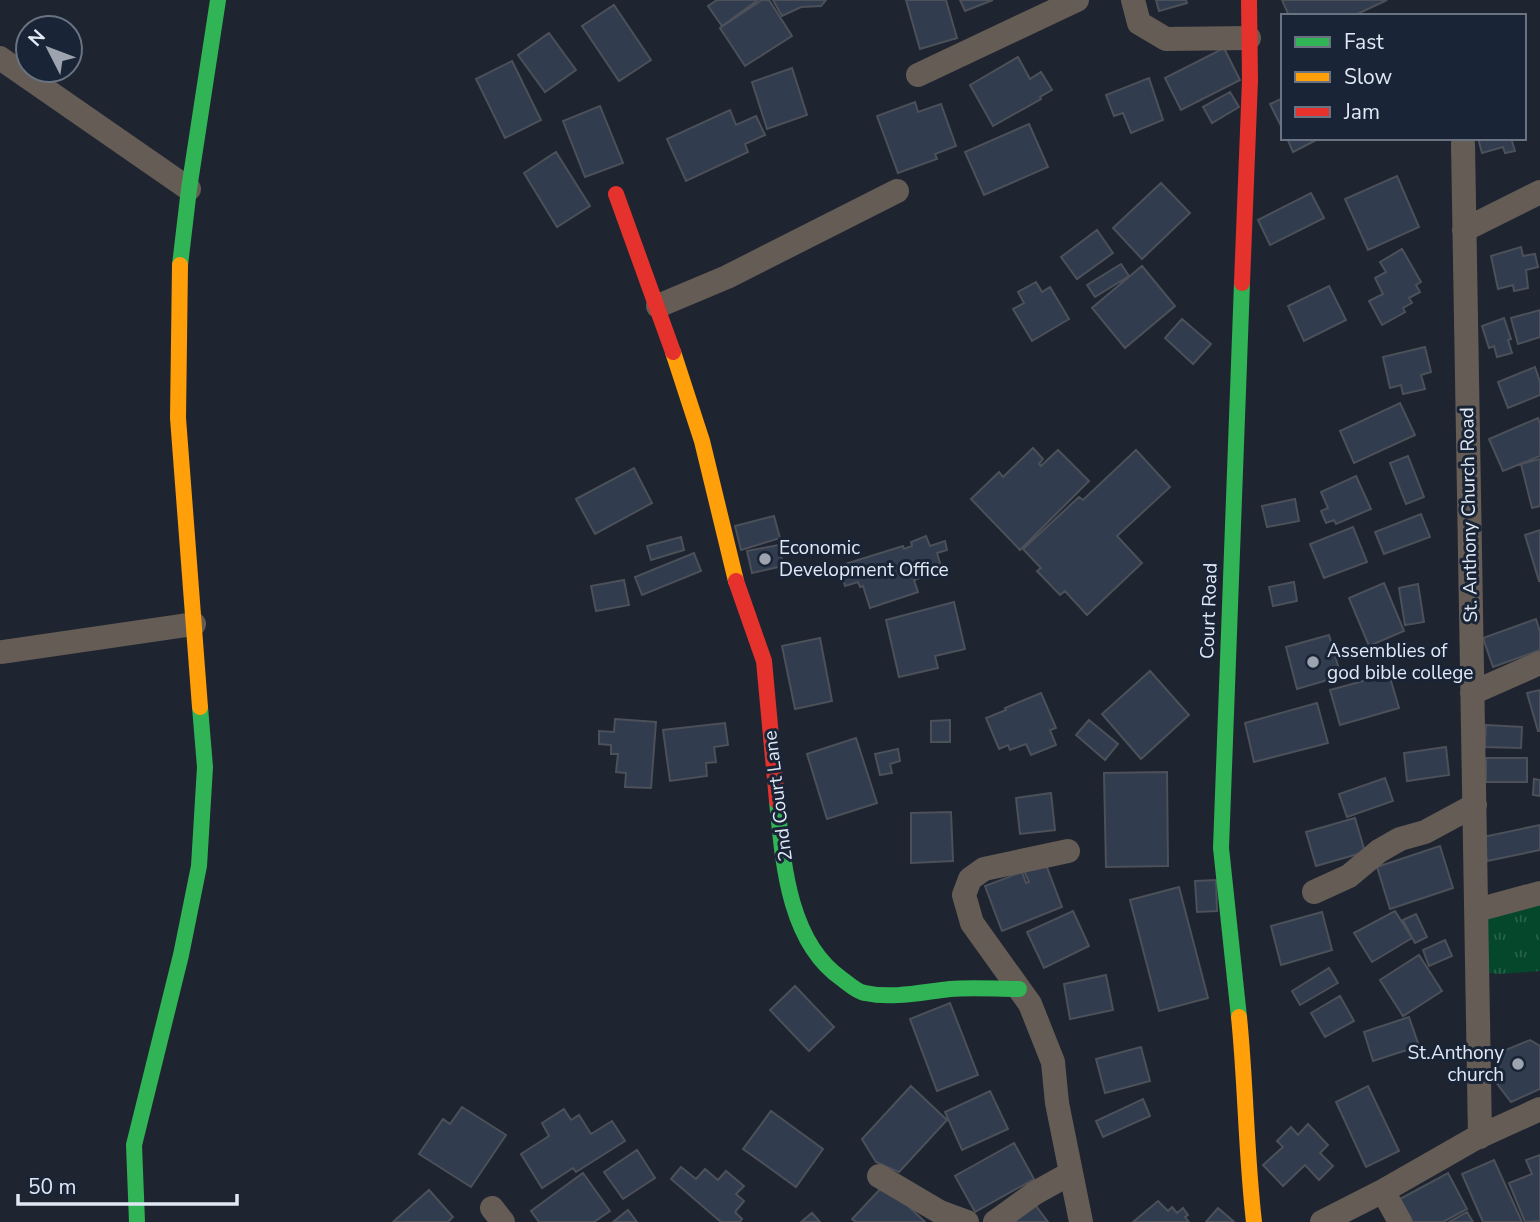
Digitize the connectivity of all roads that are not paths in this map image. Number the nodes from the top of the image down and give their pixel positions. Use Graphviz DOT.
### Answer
graph roads {
  1 [pos="219,0"];
  2 [pos="1077,0"];
  3 [pos="1133,0"];
  4 [pos="1249,0"];
  5 [pos="1249,37"];
  6 [pos="0,58"];
  7 [pos="918,75"];
  8 [pos="1463,144"];
  9 [pos="188,189"];
  10 [pos="897,191"];
  11 [pos="1540,192"];
  12 [pos="616,194"];
  13 [pos="1464,229"];
  14 [pos="659,306"];
  15 [pos="194,624"];
  16 [pos="2,652"];
  17 [pos="1540,663"];
  18 [pos="1472,693"];
  19 [pos="1475,804"];
  20 [pos="1068,851"];
  21 [pos="1314,892"];
  22 [pos="1540,894"];
  23 [pos="1478,910"];
  24 [pos="1019,989"];
  25 [pos="1540,1110"];
  26 [pos="1479,1137"];
  27 [pos="1071,1173"];
  28 [pos="879,1176"];
  29 [pos="1383,1191"];
  30 [pos="138,1222"];
  31 [pos="967,1222"];
  32 [pos="995,1222"];
  33 [pos="1081,1222"];
  34 [pos="1254,1222"];
  35 [pos="1322,1222"];
  36 [pos="1400,1222"];
  1 -- 9 [label="street"];
  2 -- 7 [label="street"];
  3 -- 5 [label="street"];
  4 -- 5 [label="street, Court Road"];
  5 -- 34 [label="street, Court Road"];
  6 -- 9 [label="street"];
  8 -- 13 [label="street, St. Anthony Church Road"];
  9 -- 15 [label="street"];
  10 -- 14 [label="street"];
  11 -- 13 [label="street"];
  12 -- 14 [label="street, 2nd Court Lane"];
  13 -- 18 [label="street, St. Anthony Church Road"];
  14 -- 24 [label="street, 2nd Court Lane"];
  15 -- 16 [label="street"];
  15 -- 30 [label="street"];
  17 -- 18 [label="street"];
  18 -- 19 [label="street, St. Anthony Church Road"];
  19 -- 21 [label="street"];
  19 -- 23 [label="street, St. Anthony Church Road"];
  20 -- 24 [label="street"];
  22 -- 23 [label="street"];
  23 -- 26 [label="street, St. Anthony Church Road"];
  24 -- 27 [label="street"];
  25 -- 26 [label="street"];
  26 -- 29 [label="street"];
  27 -- 32 [label="street"];
  27 -- 33 [label="street"];
  28 -- 31 [label="street"];
  29 -- 35 [label="street"];
  29 -- 36 [label="street"];
}
